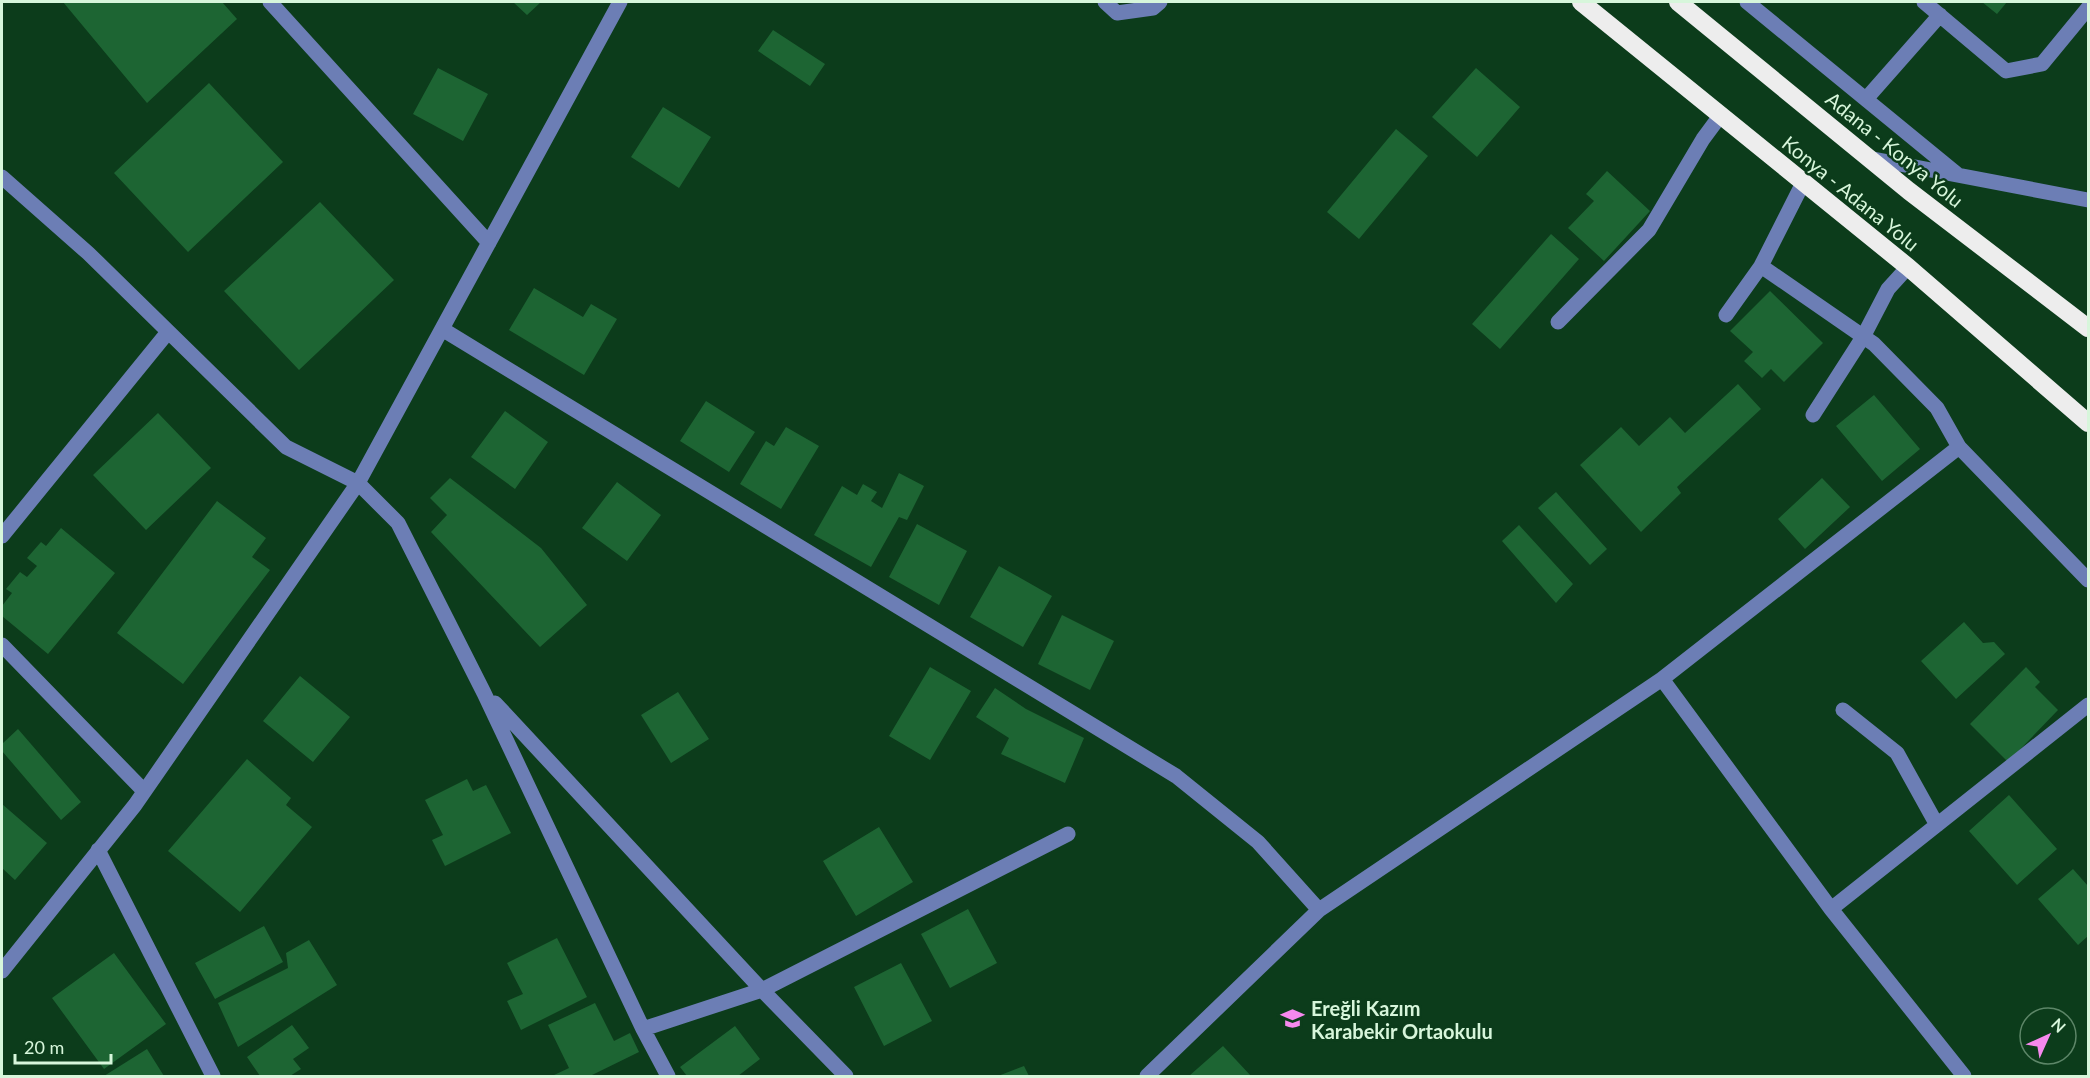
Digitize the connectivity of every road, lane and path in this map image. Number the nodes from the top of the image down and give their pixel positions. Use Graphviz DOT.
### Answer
graph roads {
  1 [pos="270,2"];
  2 [pos="620,2"];
  3 [pos="1105,2"];
  4 [pos="1160,2"];
  5 [pos="1581,2"];
  6 [pos="1678,2"];
  7 [pos="1747,2"];
  8 [pos="1924,2"];
  9 [pos="2088,8"];
  10 [pos="1940,15"];
  11 [pos="1866,99"];
  12 [pos="1720,116"];
  13 [pos="1868,158"];
  14 [pos="1957,174"];
  15 [pos="2,177"];
  16 [pos="1803,183"];
  17 [pos="2088,200"];
  18 [pos="489,243"];
  19 [pos="1761,266"];
  20 [pos="1908,267"];
  21 [pos="1726,315"];
  22 [pos="1558,322"];
  23 [pos="2088,328"];
  24 [pos="442,329"];
  25 [pos="168,332"];
  26 [pos="1863,337"];
  27 [pos="1813,415"];
  28 [pos="2088,423"];
  29 [pos="1959,447"];
  30 [pos="358,483"];
  31 [pos="2,536"];
  32 [pos="2088,580"];
  33 [pos="2,645"];
  34 [pos="1662,678"];
  35 [pos="484,693"];
  36 [pos="2088,705"];
  37 [pos="1843,710"];
  38 [pos="144,791"];
  39 [pos="1937,825"];
  40 [pos="1068,834"];
  41 [pos="98,850"];
  42 [pos="1831,909"];
  43 [pos="1319,910"];
  44 [pos="2,971"];
  45 [pos="762,990"];
  46 [pos="643,1029"];
  47 [pos="213,1077"];
  48 [pos="668,1077"];
  49 [pos="846,1077"];
  50 [pos="1147,1077"];
  51 [pos="1964,1077"];
  1 -- 18 [label="street"];
  2 -- 18 [label="street"];
  3 -- 4 [label="street"];
  5 -- 12 [label="highway, Konya - Adana Yolu"];
  6 -- 13 [label="highway, Adana - Konya Yolu"];
  7 -- 11 [label="street"];
  8 -- 10 [label="street"];
  9 -- 10 [label="street"];
  10 -- 11 [label="street"];
  11 -- 14 [label="street"];
  12 -- 16 [label="highway, Konya - Adana Yolu"];
  12 -- 22 [label="street"];
  13 -- 14 [label="street"];
  13 -- 23 [label="highway, Adana - Konya Yolu"];
  14 -- 17 [label="street"];
  15 -- 25 [label="street"];
  16 -- 19 [label="street"];
  16 -- 20 [label="highway, Konya - Adana Yolu"];
  18 -- 24 [label="street"];
  19 -- 21 [label="street"];
  19 -- 26 [label="street"];
  20 -- 26 [label="street"];
  20 -- 28 [label="highway, Konya - Adana Yolu"];
  24 -- 30 [label="street"];
  24 -- 43 [label="street"];
  25 -- 30 [label="street"];
  25 -- 31 [label="street"];
  26 -- 27 [label="street"];
  26 -- 29 [label="street"];
  29 -- 32 [label="street"];
  29 -- 34 [label="street"];
  30 -- 35 [label="street"];
  30 -- 38 [label="street"];
  33 -- 38 [label="street"];
  34 -- 42 [label="street"];
  34 -- 43 [label="street"];
  35 -- 45 [label="street"];
  35 -- 46 [label="street"];
  36 -- 39 [label="street"];
  37 -- 39 [label="street"];
  38 -- 41 [label="street"];
  39 -- 42 [label="street"];
  40 -- 45 [label="street"];
  41 -- 44 [label="street"];
  41 -- 47 [label="street"];
  42 -- 51 [label="street"];
  43 -- 50 [label="street"];
  45 -- 46 [label="street"];
  45 -- 49 [label="street"];
  46 -- 48 [label="street"];
}
